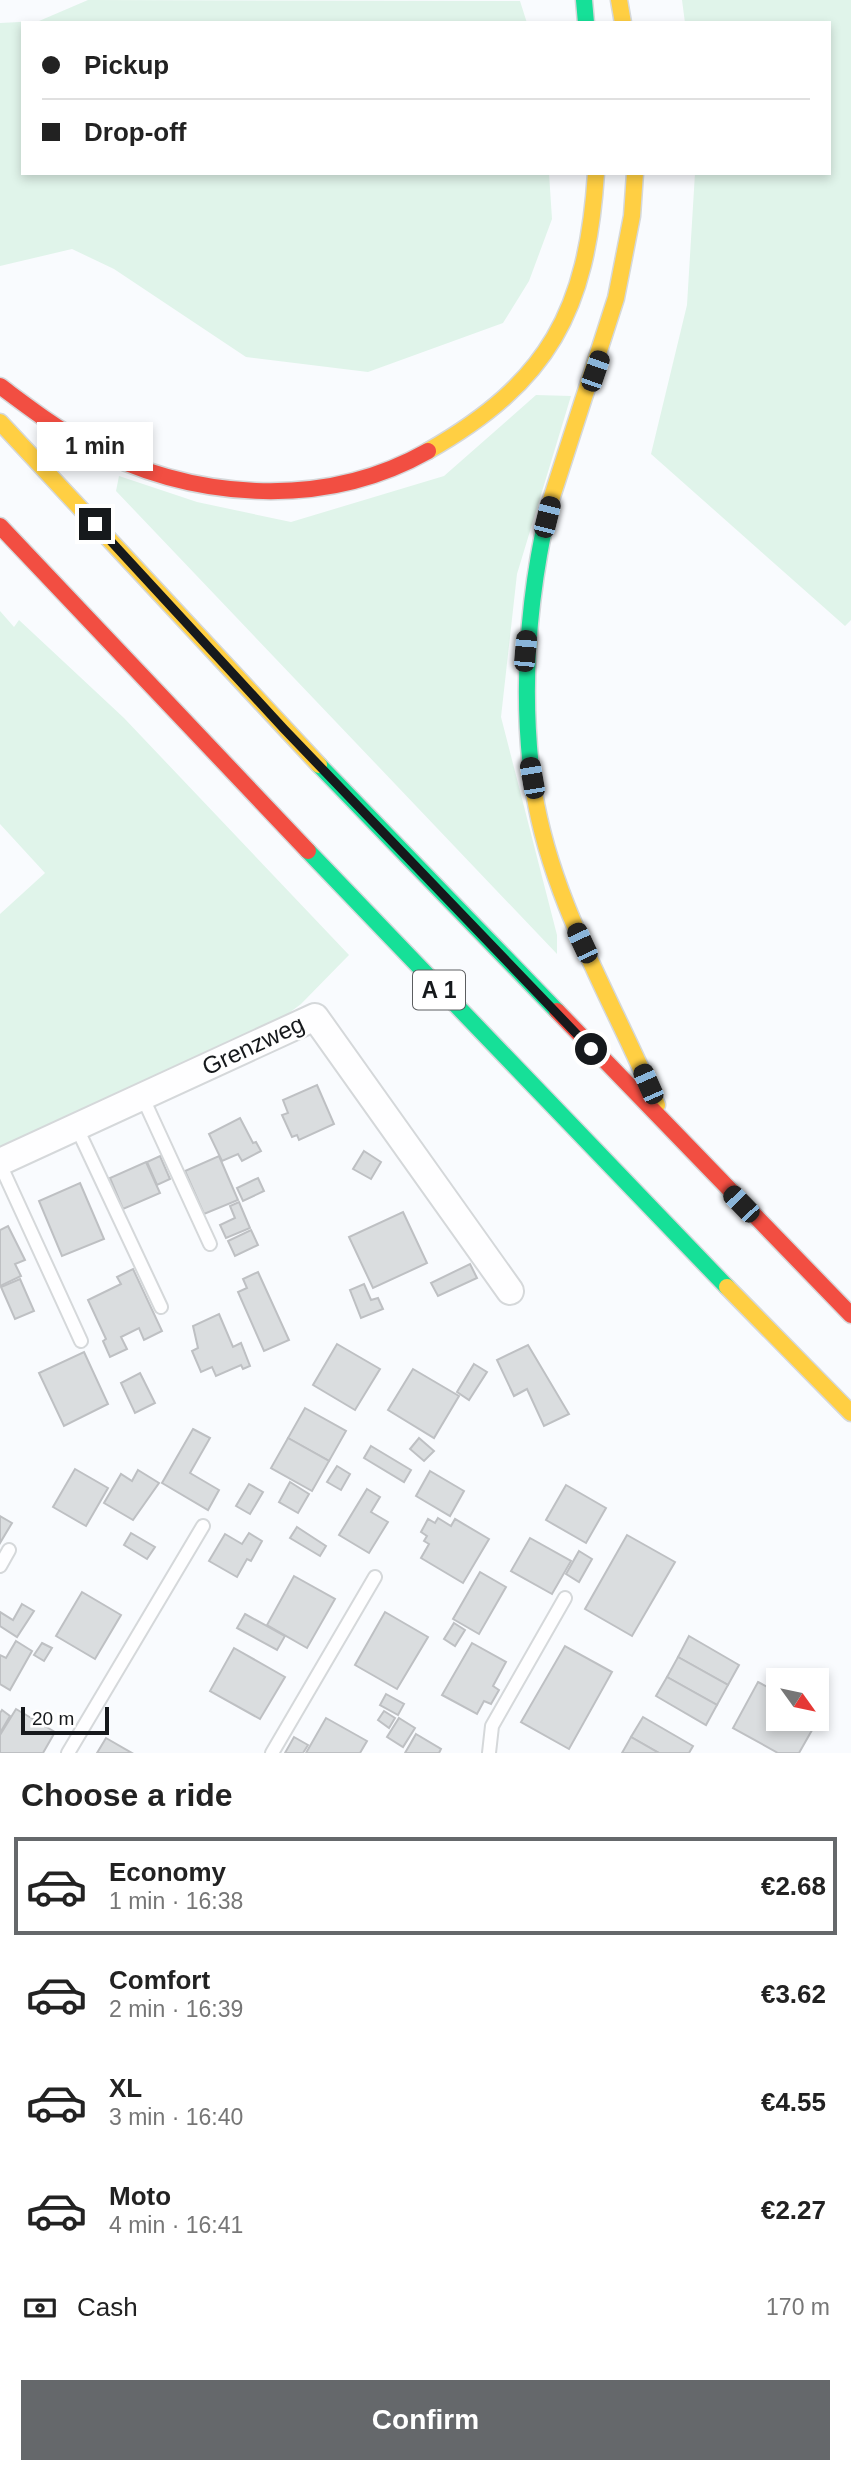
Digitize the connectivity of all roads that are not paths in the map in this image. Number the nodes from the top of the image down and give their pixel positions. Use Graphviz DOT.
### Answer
graph roads {
  1 [pos="584,0"];
  2 [pos="619,0"];
  3 [pos="636,4"];
  4 [pos="586,21"];
  5 [pos="623,21"];
  6 [pos="634,21"];
  7 [pos="596,175"];
  8 [pos="635,175"];
  9 [pos="0,386"];
  10 [pos="0,422"];
  11 [pos="0,526"];
  12 [pos="142,1096"];
  13 [pos="76,1126"];
  14 [pos="668,1129"];
  15 [pos="0,1163"];
  16 [pos="210,1244"];
  17 [pos="510,1291"];
  18 [pos="161,1307"];
  19 [pos="851,1315"];
  20 [pos="81,1341"];
  21 [pos="851,1413"];
  22 [pos="202,1526"];
  23 [pos="9,1550"];
  24 [pos="0,1566"];
  25 [pos="375,1577"];
  26 [pos="565,1598"];
  27 [pos="491,1752"];
  28 [pos="68,1753"];
  29 [pos="272,1753"];
  1 -- 4 [label="highway"];
  2 -- 5 [label="highway"];
  3 -- 6 [label="highway"];
  7 -- 9 [label="highway"];
  8 -- 14 [label="highway"];
  10 -- 14 [label="highway, A 1"];
  11 -- 21 [label="highway, A 1"];
  12 -- 13 [label="street, Grenzweg"];
  12 -- 16 [label="lane"];
  12 -- 17 [label="street, Grenzweg"];
  13 -- 15 [label="street, Grenzweg"];
  13 -- 18 [label="lane"];
  14 -- 19 [label="highway, A 1"];
  15 -- 20 [label="lane"];
  22 -- 28 [label="lane"];
  23 -- 24 [label="lane"];
  25 -- 29 [label="lane"];
  26 -- 27 [label="lane"];
}
